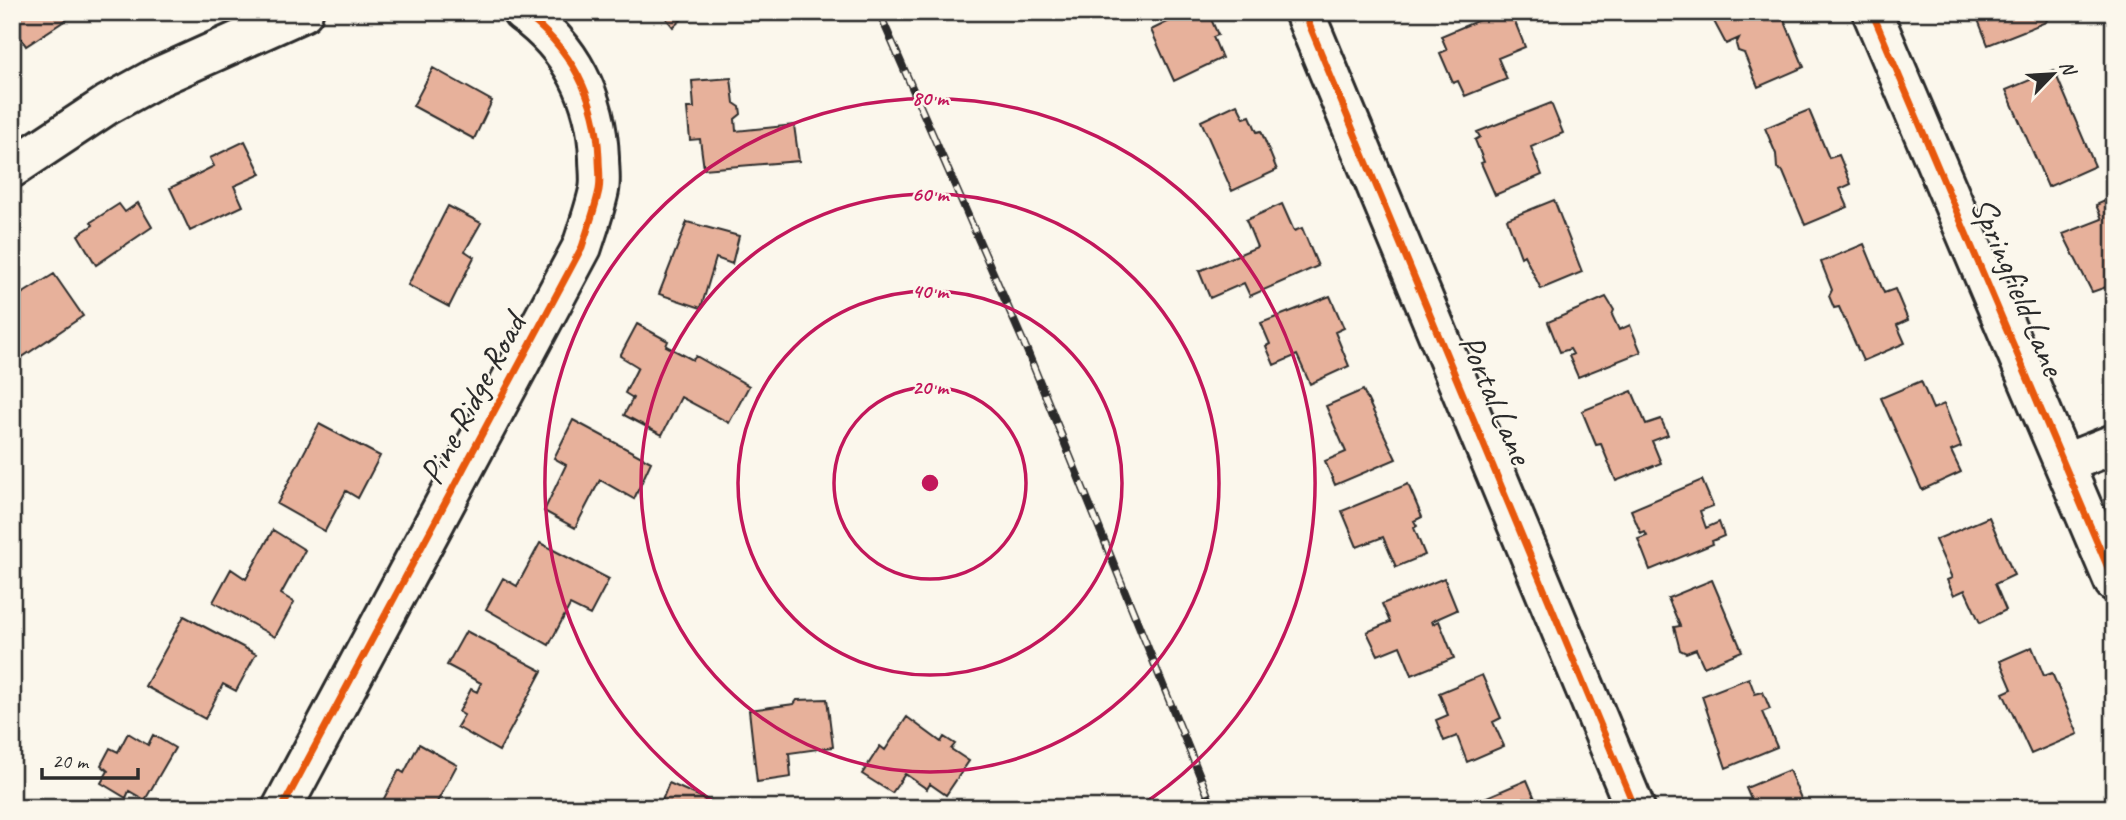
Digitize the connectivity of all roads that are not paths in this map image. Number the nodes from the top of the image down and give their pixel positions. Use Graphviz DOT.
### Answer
graph roads {
  1 [pos="303,12"];
  2 [pos="522,12"];
  3 [pos="1304,12"];
  4 [pos="1872,12"];
  5 [pos="12,168"];
  6 [pos="2114,444"];
  7 [pos="2066,463"];
  8 [pos="2114,582"];
  9 [pos="282,808"];
  10 [pos="1635,808"];
  1 -- 5 [label="street"];
  2 -- 9 [label="street, Pine Ridge Road"];
  3 -- 10 [label="street, Portal Lane"];
  4 -- 7 [label="street, Springfield Lane"];
  6 -- 7 [label="street"];
  7 -- 8 [label="street, Springfield Lane"];
}
